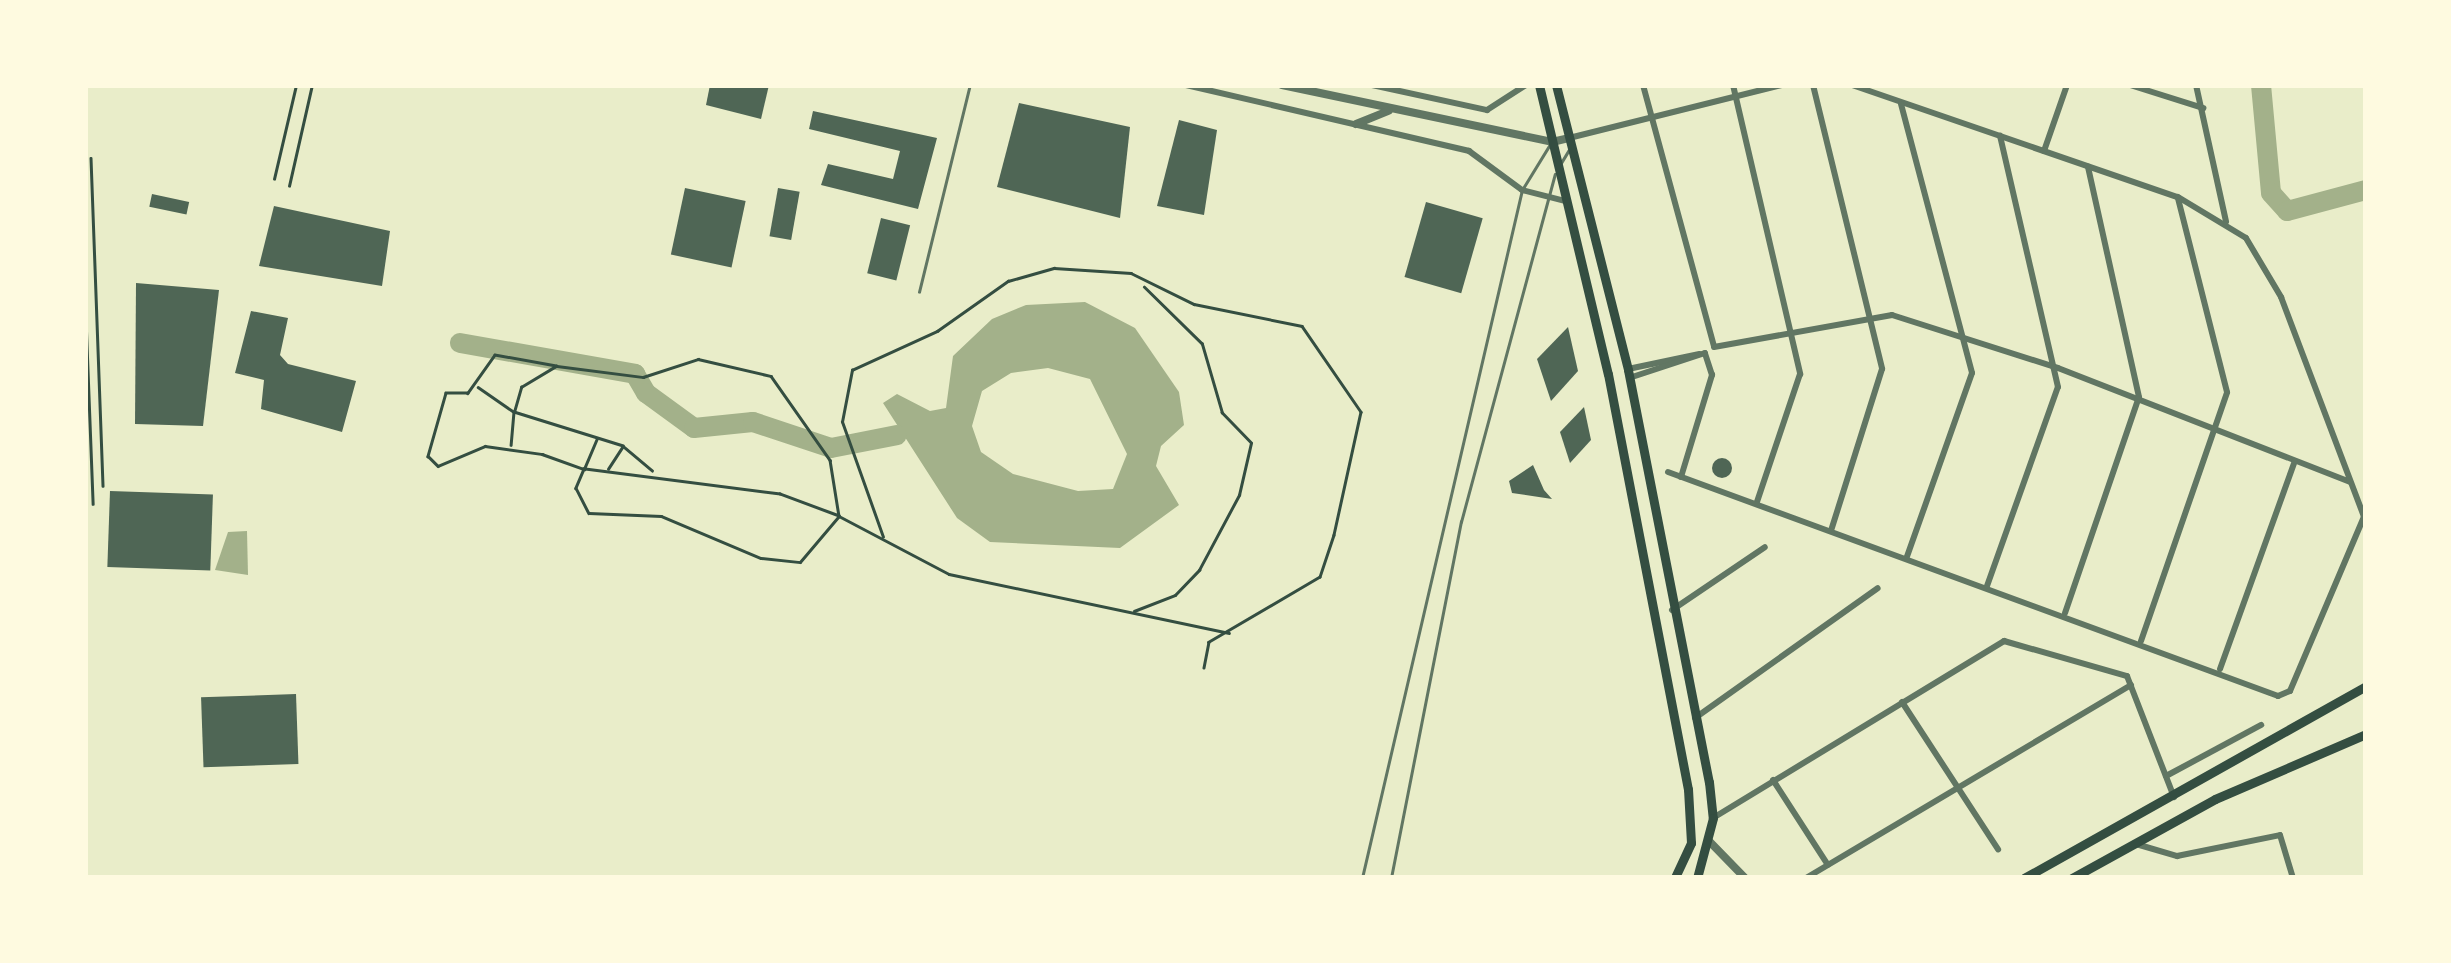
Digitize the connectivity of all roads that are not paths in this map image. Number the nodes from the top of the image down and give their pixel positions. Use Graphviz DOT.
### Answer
graph roads {
  1 [pos="970,85"];
  2 [pos="1186,85"];
  3 [pos="1282,85"];
  4 [pos="1372,85"];
  5 [pos="1526,85"];
  6 [pos="1539,85"];
  7 [pos="1556,85"];
  8 [pos="1643,85"];
  9 [pos="1732,85"];
  10 [pos="1781,85"];
  11 [pos="1813,85"];
  12 [pos="1852,85"];
  13 [pos="2067,85"];
  14 [pos="2130,85"];
  15 [pos="2196,85"];
  16 [pos="1309,87"];
  17 [pos="1398,88"];
  18 [pos="1735,96"];
  19 [pos="1900,102"];
  20 [pos="2203,108"];
  21 [pos="1392,110"];
  22 [pos="1652,117"];
  23 [pos="1356,124"];
  24 [pos="2000,136"];
  25 [pos="1552,142"];
  26 [pos="1570,142"];
  27 [pos="2044,150"];
  28 [pos="2088,166"];
  29 [pos="1558,168"];
  30 [pos="1522,190"];
  31 [pos="2178,198"];
  32 [pos="1546,199"];
  33 [pos="1565,200"];
  34 [pos="2226,224"];
  35 [pos="919,292"];
  36 [pos="1872,314"];
  37 [pos="1792,332"];
  38 [pos="1966,336"];
  39 [pos="2058,368"];
  40 [pos="1628,374"];
  41 [pos="2139,398"];
  42 [pos="2219,428"];
  43 [pos="2295,460"];
  44 [pos="1668,472"];
  45 [pos="1681,476"];
  46 [pos="2350,482"];
  47 [pos="2362,500"];
  48 [pos="1757,502"];
  49 [pos="2365,519"];
  50 [pos="1832,528"];
  51 [pos="1765,547"];
  52 [pos="1907,557"];
  53 [pos="1987,586"];
  54 [pos="1878,588"];
  55 [pos="1671,610"];
  56 [pos="2065,614"];
  57 [pos="2141,640"];
  58 [pos="2220,669"];
  59 [pos="2130,685"];
  60 [pos="2366,686"];
  61 [pos="1902,702"];
  62 [pos="1694,719"];
  63 [pos="2262,725"];
  64 [pos="2366,734"];
  65 [pos="2166,776"];
  66 [pos="1773,780"];
  67 [pos="1958,792"];
  68 [pos="2174,797"];
  69 [pos="1713,818"];
  70 [pos="1709,841"];
  71 [pos="2136,844"];
  72 [pos="1998,849"];
  73 [pos="1828,865"];
  74 [pos="1362,878"];
  75 [pos="1391,878"];
  76 [pos="1675,878"];
  77 [pos="1697,878"];
  78 [pos="1744,878"];
  79 [pos="1806,878"];
  80 [pos="2024,878"];
  81 [pos="2072,878"];
  82 [pos="2292,878"];
  1 -- 35 [label="lane"];
  2 -- 23 [label="street"];
  3 -- 16 [label="street"];
  4 -- 17 [label="street"];
  5 -- 17 [label="street"];
  6 -- 25 [label="main road"];
  7 -- 26 [label="main road"];
  8 -- 22 [label="street"];
  9 -- 18 [label="street"];
  10 -- 18 [label="street"];
  11 -- 36 [label="street"];
  12 -- 19 [label="street"];
  13 -- 27 [label="street"];
  14 -- 20 [label="street"];
  15 -- 20 [label="street"];
  16 -- 21 [label="street"];
  18 -- 22 [label="street"];
  18 -- 37 [label="street"];
  19 -- 24 [label="street"];
  19 -- 38 [label="street"];
  20 -- 34 [label="street"];
  21 -- 23 [label="street"];
  21 -- 25 [label="street"];
  22 -- 26 [label="street"];
  22 -- 37 [label="street"];
  23 -- 30 [label="street"];
  24 -- 27 [label="street"];
  24 -- 39 [label="street"];
  25 -- 26 [label="street"];
  25 -- 29 [label="main road"];
  25 -- 30 [label="lane"];
  26 -- 29 [label="lane"];
  26 -- 40 [label="main road"];
  27 -- 28 [label="street"];
  28 -- 31 [label="street"];
  28 -- 41 [label="street"];
  29 -- 32 [label="lane"];
  29 -- 33 [label="main road"];
  30 -- 32 [label="street"];
  30 -- 74 [label="lane"];
  31 -- 34 [label="street"];
  31 -- 42 [label="street"];
  32 -- 33 [label="street"];
  32 -- 75 [label="lane"];
  33 -- 76 [label="main road"];
  34 -- 46 [label="street"];
  36 -- 37 [label="street"];
  36 -- 38 [label="street"];
  36 -- 50 [label="street"];
  37 -- 48 [label="street"];
  38 -- 39 [label="street"];
  38 -- 52 [label="street"];
  39 -- 41 [label="street"];
  39 -- 53 [label="street"];
  40 -- 45 [label="street"];
  40 -- 55 [label="main road"];
  41 -- 42 [label="street"];
  41 -- 56 [label="street"];
  42 -- 43 [label="street"];
  42 -- 57 [label="street"];
  43 -- 46 [label="street"];
  43 -- 58 [label="street"];
  44 -- 45 [label="street"];
  45 -- 48 [label="street"];
  46 -- 47 [label="street"];
  47 -- 49 [label="street"];
  48 -- 50 [label="street"];
  49 -- 58 [label="street"];
  50 -- 52 [label="street"];
  51 -- 55 [label="street"];
  52 -- 53 [label="street"];
  53 -- 56 [label="street"];
  54 -- 62 [label="street"];
  55 -- 62 [label="main road"];
  56 -- 57 [label="street"];
  57 -- 58 [label="street"];
  59 -- 61 [label="street"];
  59 -- 65 [label="street"];
  59 -- 67 [label="street"];
  60 -- 68 [label="main road"];
  61 -- 66 [label="street"];
  61 -- 67 [label="street"];
  62 -- 69 [label="main road"];
  63 -- 65 [label="street"];
  64 -- 71 [label="main road"];
  65 -- 68 [label="street"];
  66 -- 69 [label="street"];
  66 -- 73 [label="street"];
  67 -- 72 [label="street"];
  67 -- 73 [label="street"];
  68 -- 80 [label="main road"];
  69 -- 70 [label="main road"];
  70 -- 77 [label="main road"];
  70 -- 78 [label="street"];
  71 -- 81 [label="main road"];
  71 -- 82 [label="street"];
  73 -- 79 [label="street"];
}
